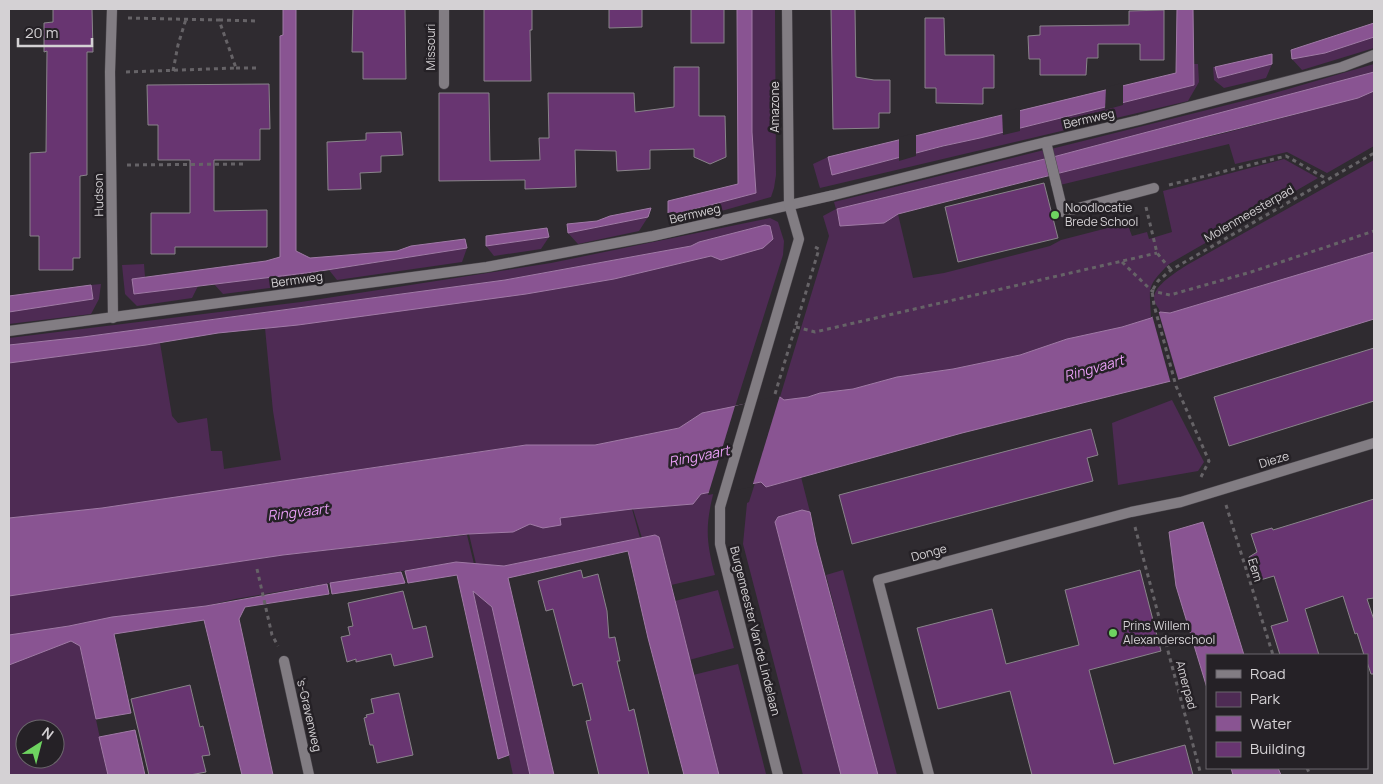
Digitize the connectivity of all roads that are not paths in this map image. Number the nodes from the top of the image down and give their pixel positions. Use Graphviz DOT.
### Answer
graph roads {
  1 [pos="444,9"];
  2 [pos="787,9"];
  3 [pos="112,13"];
  4 [pos="1374,55"];
  5 [pos="444,84"];
  6 [pos="1046,142"];
  7 [pos="1154,188"];
  8 [pos="789,204"];
  9 [pos="113,318"];
  10 [pos="9,332"];
  11 [pos="1374,443"];
  12 [pos="1181,502"];
  13 [pos="284,661"];
  14 [pos="309,775"];
  15 [pos="778,775"];
  16 [pos="929,775"];
  1 -- 5 [label="street, Missouri"];
  2 -- 8 [label="street, Amazone"];
  3 -- 9 [label="street, Hudson"];
  4 -- 6 [label="street, Bermweg"];
  6 -- 7 [label="street"];
  6 -- 8 [label="street, Bermweg"];
  8 -- 9 [label="street, Bermweg"];
  8 -- 15 [label="street, Burgemeester Van de Lindelaan"];
  9 -- 10 [label="street, Bermweg"];
  11 -- 12 [label="street, Dieze"];
  12 -- 16 [label="street, Donge"];
  13 -- 14 [label="street, 's-Gravenweg"];
}
